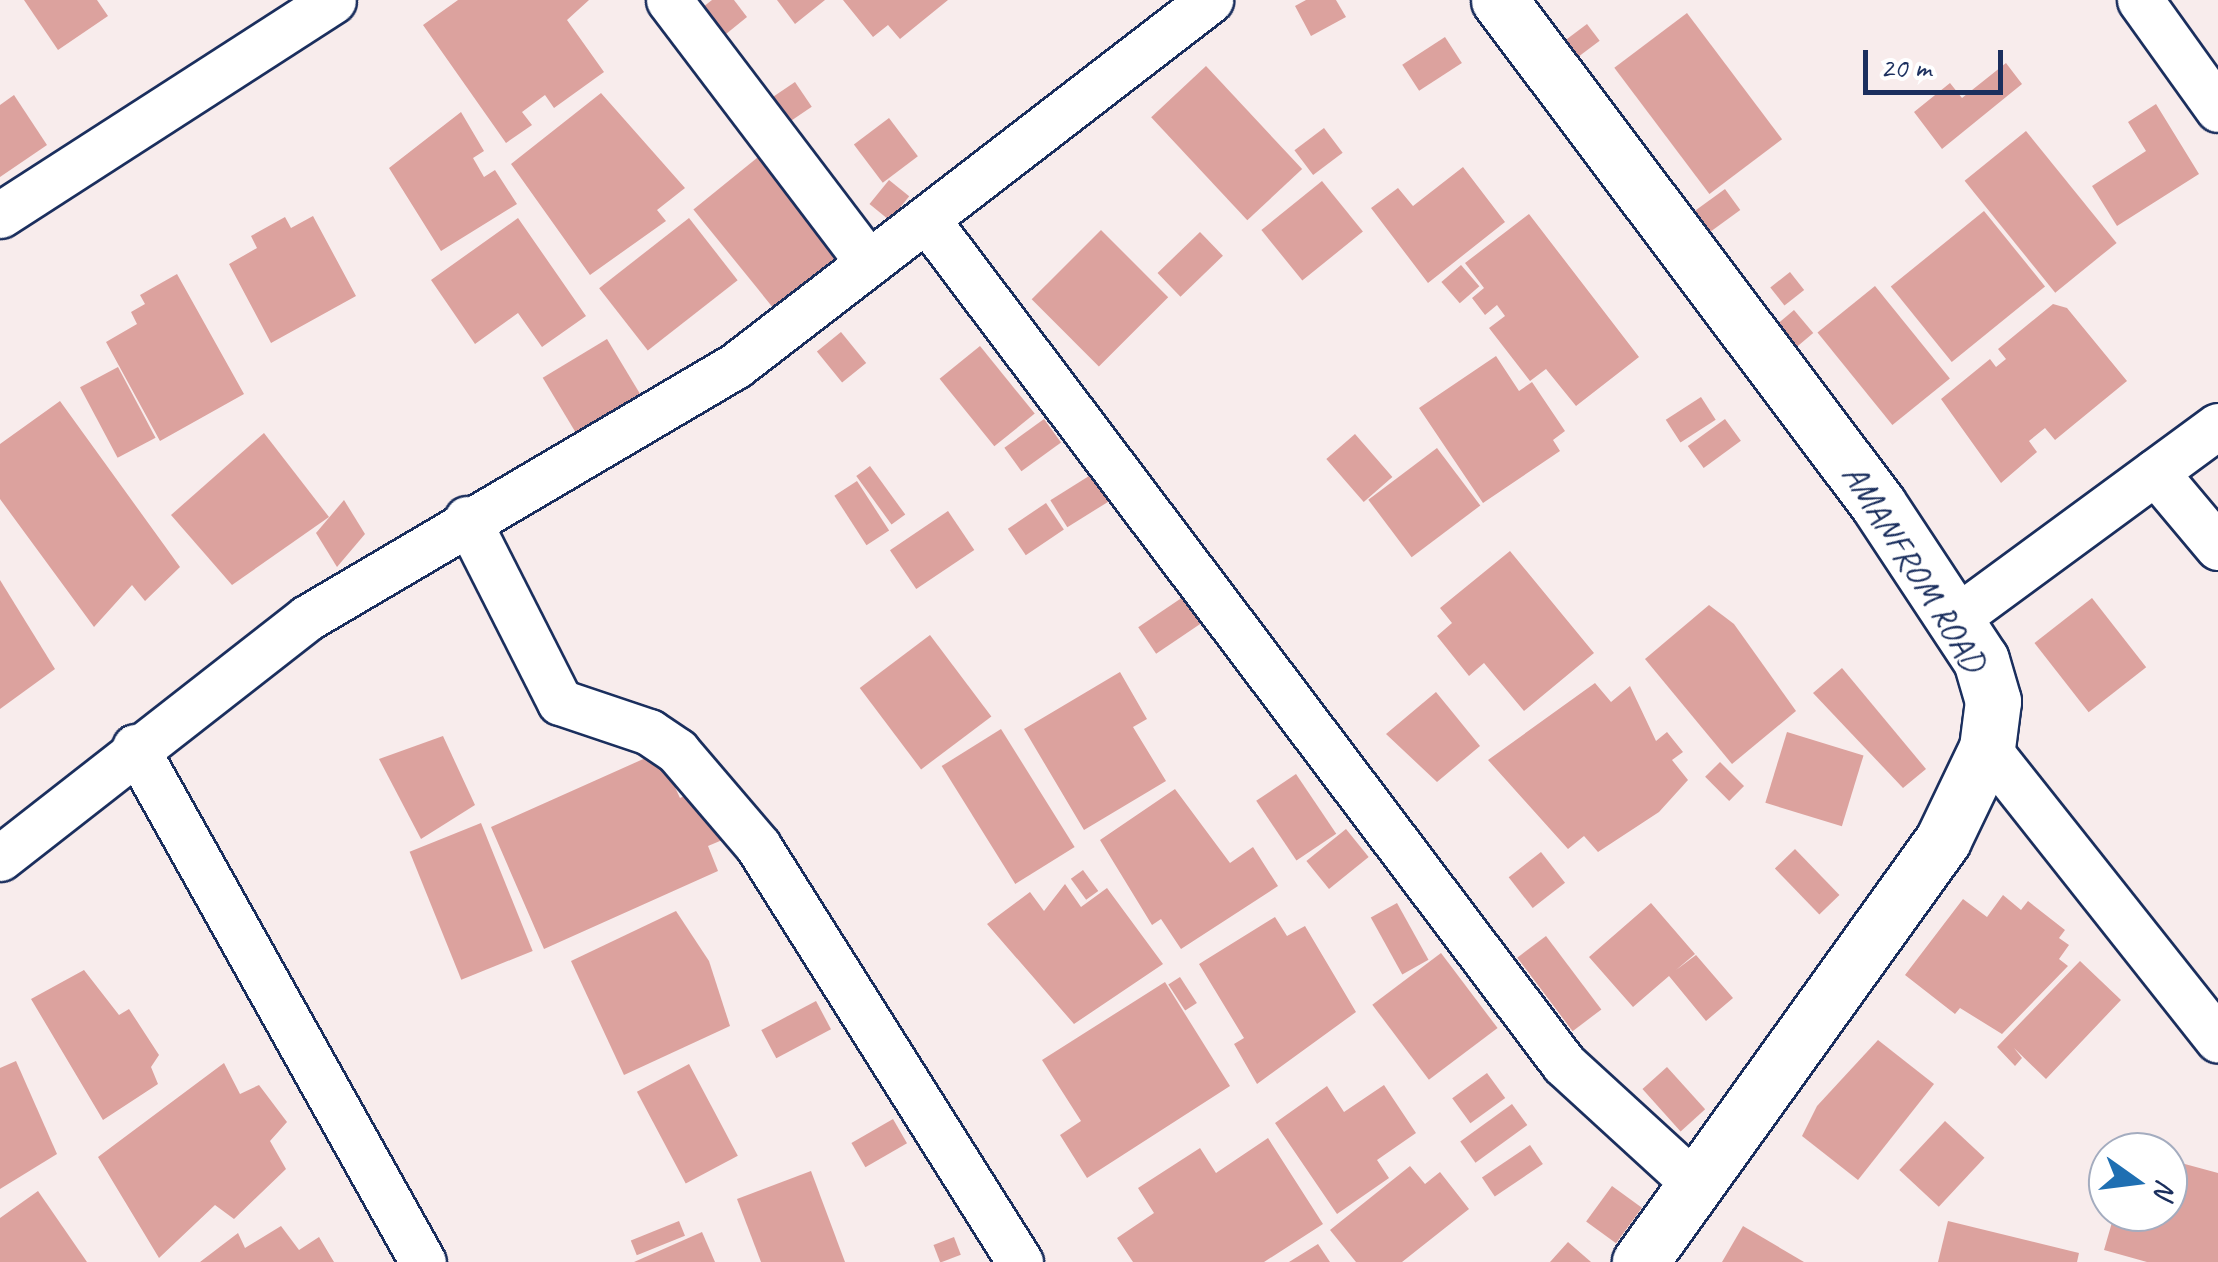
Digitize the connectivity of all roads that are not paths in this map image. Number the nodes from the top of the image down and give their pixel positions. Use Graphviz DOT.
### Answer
graph roads {
  1 [pos="332,0"];
  2 [pos="669,0"];
  3 [pos="1210,0"];
  4 [pos="1499,0"];
  5 [pos="2140,0"];
  6 [pos="2218,109"];
  7 [pos="0,214"];
  8 [pos="927,220"];
  9 [pos="868,262"];
  10 [pos="2218,426"];
  11 [pos="2155,472"];
  12 [pos="467,519"];
  13 [pos="2218,546"];
  14 [pos="1955,618"];
  15 [pos="135,746"];
  16 [pos="1987,748"];
  17 [pos="0,858"];
  18 [pos="2218,1038"];
  19 [pos="1694,1183"];
  20 [pos="423,1262"];
  21 [pos="1020,1262"];
  22 [pos="1640,1262"];
  1 -- 7 [label="street"];
  2 -- 9 [label="street"];
  3 -- 8 [label="street"];
  4 -- 14 [label="street, AMANFROM ROAD"];
  5 -- 6 [label="street"];
  8 -- 9 [label="street"];
  8 -- 19 [label="street"];
  9 -- 12 [label="street"];
  10 -- 11 [label="street"];
  11 -- 13 [label="street"];
  11 -- 14 [label="street"];
  12 -- 15 [label="street"];
  12 -- 21 [label="street"];
  14 -- 16 [label="street, AMANFROM ROAD"];
  15 -- 17 [label="street"];
  15 -- 20 [label="street"];
  16 -- 18 [label="street"];
  16 -- 19 [label="street, AMANFROM ROAD"];
  19 -- 22 [label="street, AMANFROM ROAD"];
}
